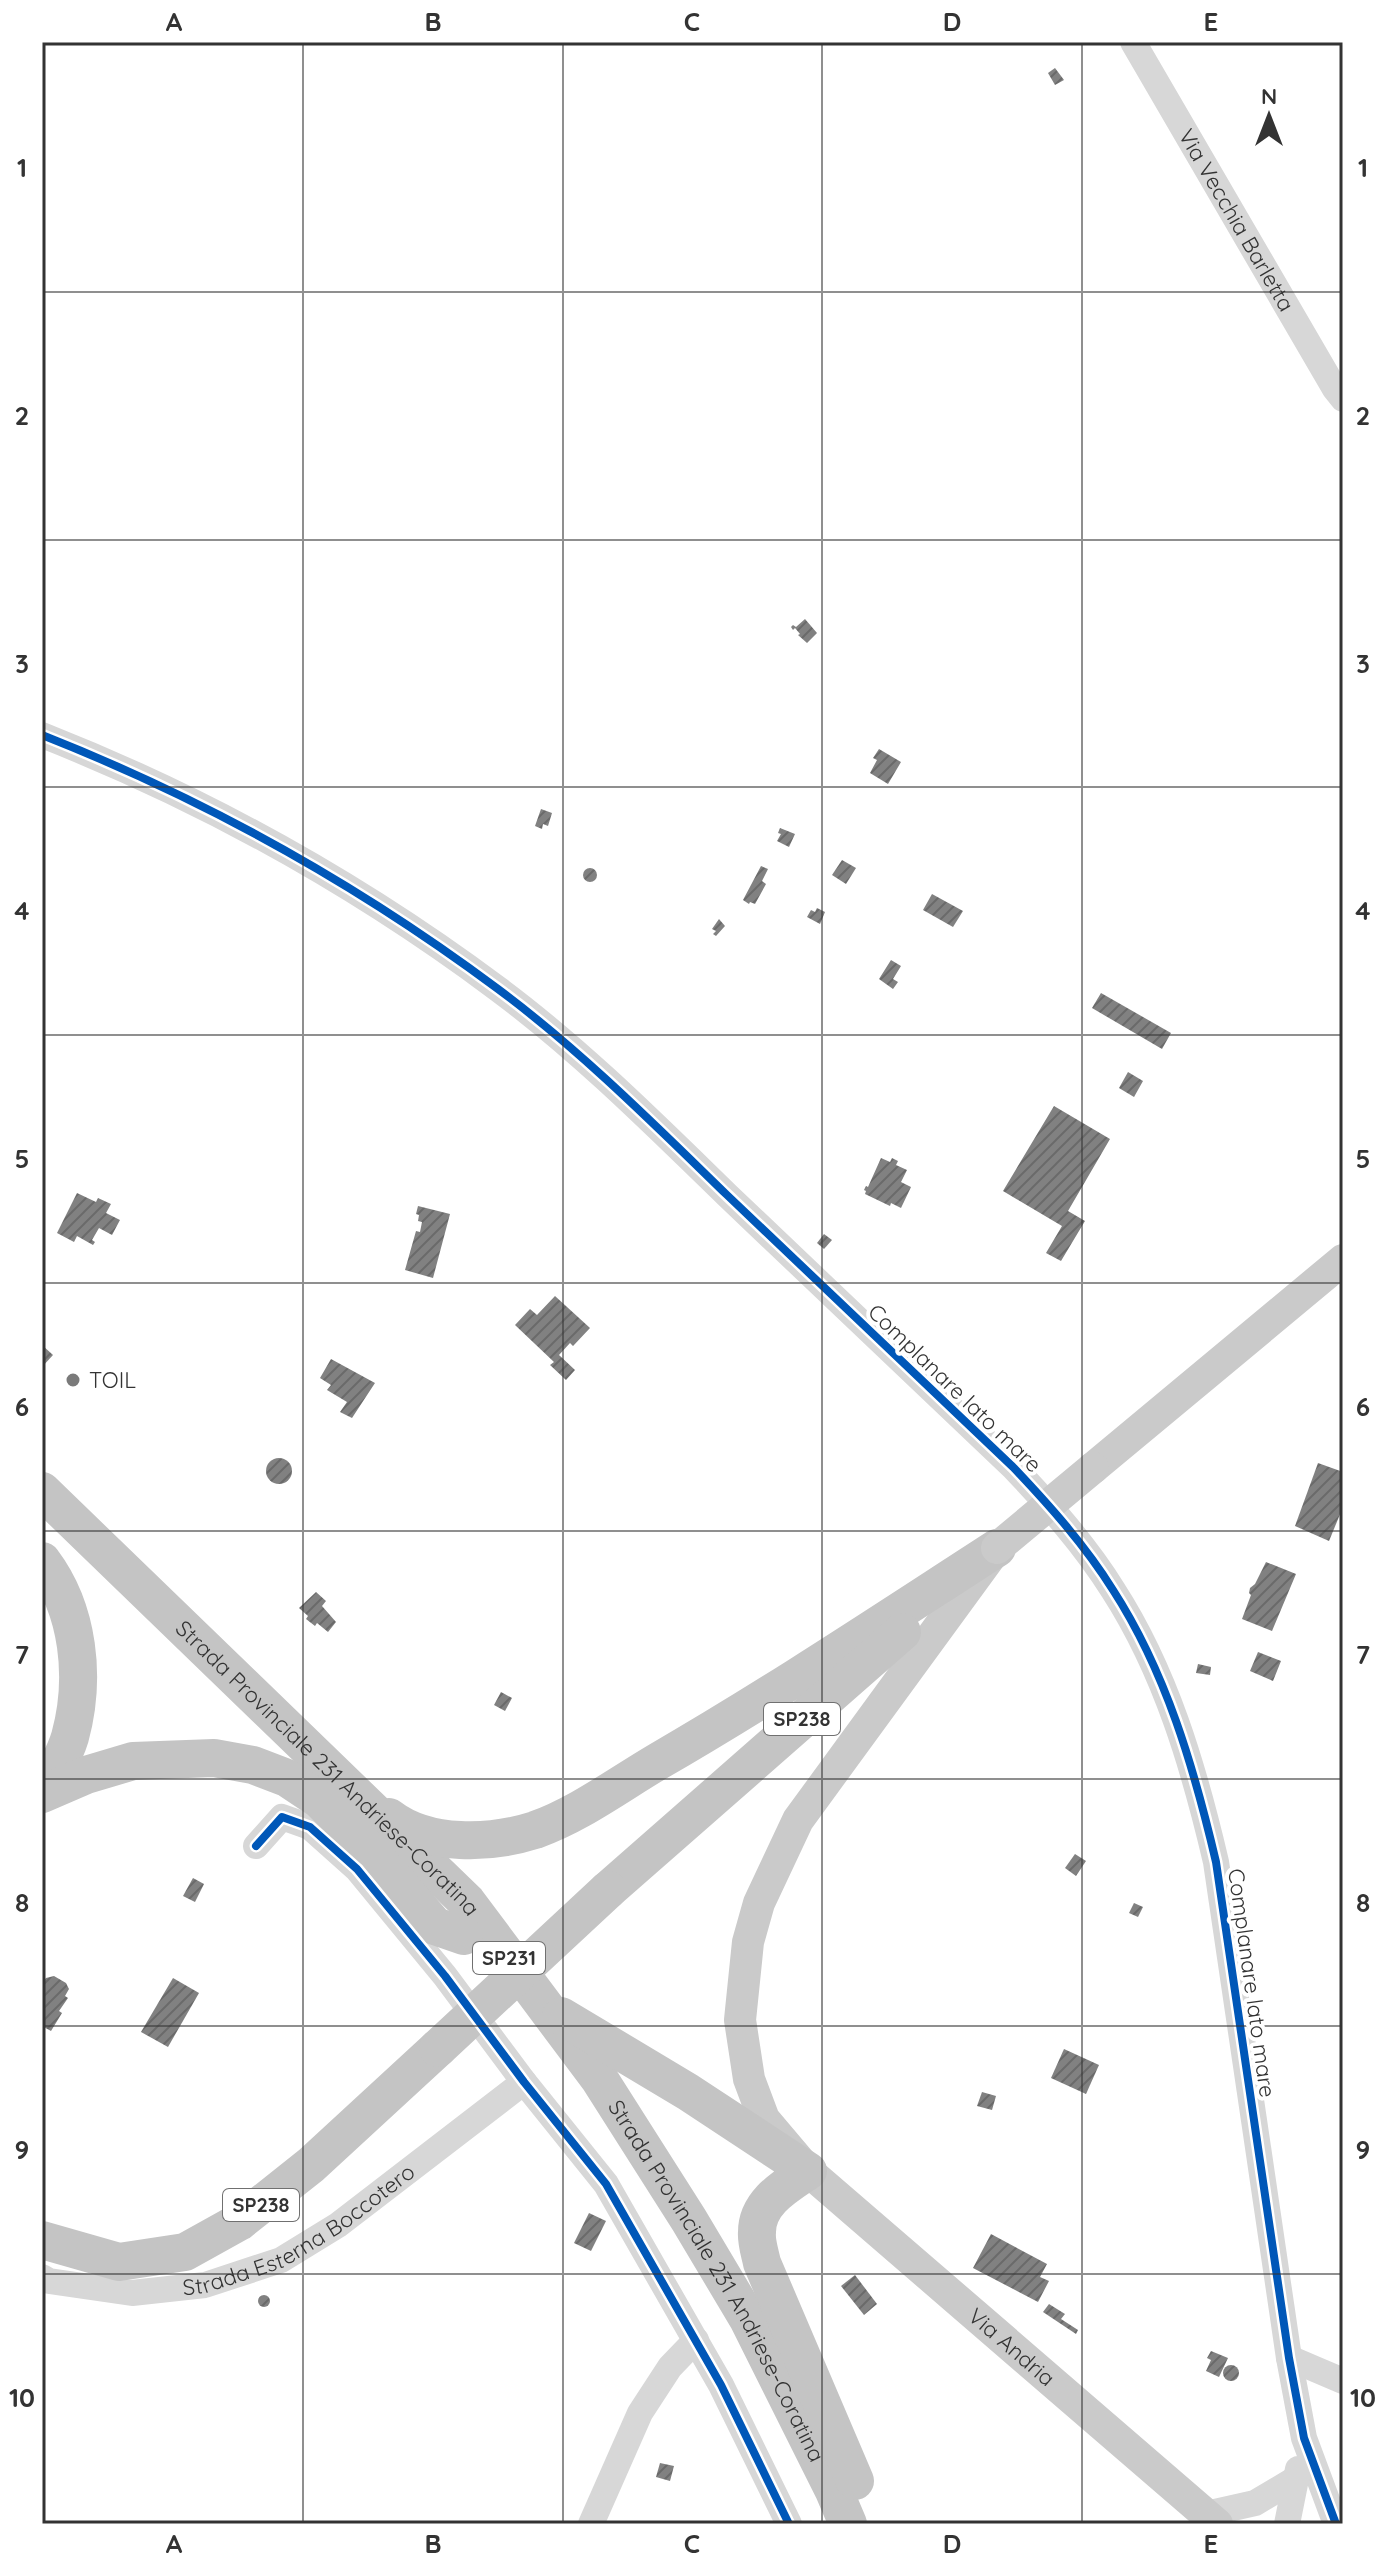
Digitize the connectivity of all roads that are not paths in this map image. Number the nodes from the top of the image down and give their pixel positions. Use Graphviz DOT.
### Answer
graph roads {
  1 [pos="1133,42"];
  2 [pos="1343,399"];
  3 [pos="42,735"];
  4 [pos="1343,1260"];
  5 [pos="42,1491"];
  6 [pos="42,1521"];
  7 [pos="997,1548"];
  8 [pos="42,1561"];
  9 [pos="307,1746"];
  10 [pos="42,1793"];
  11 [pos="256,1846"];
  12 [pos="464,1936"];
  13 [pos="544,2006"];
  14 [pos="524,2082"];
  15 [pos="808,2171"];
  16 [pos="42,2240"];
  17 [pos="42,2277"];
  18 [pos="696,2340"];
  19 [pos="1289,2358"];
  20 [pos="1343,2381"];
  21 [pos="1304,2438"];
  22 [pos="1297,2478"];
  23 [pos="1329,2517"];
  24 [pos="1212,2519"];
  25 [pos="591,2524"];
  26 [pos="789,2524"];
  27 [pos="820,2524"];
  28 [pos="848,2524"];
  29 [pos="873,2524"];
  30 [pos="1287,2524"];
  1 -- 2 [label="street, Via Vecchia Barletta"];
  3 -- 19 [label="street, Complanare lato mare"];
  4 -- 7 [label="main road, SP238, bridge"];
  5 -- 9 [label="highway, Strada Provinciale 231 Andriese-Coratina / SP231"];
  6 -- 12 [label="highway, Strada Provinciale 231 Andriese-Coratina / SP231"];
  7 -- 9 [label="highway"];
  7 -- 15 [label="main road, Via Andria"];
  7 -- 16 [label="highway, SP238, bridge"];
  8 -- 10 [label="highway"];
  9 -- 13 [label="highway, Strada Provinciale 231 Andriese-Coratina / SP231"];
  10 -- 12 [label="highway"];
  11 -- 14 [label="street"];
  12 -- 27 [label="highway, Strada Provinciale 231 Andriese-Coratina / SP231"];
  13 -- 15 [label="highway"];
  13 -- 28 [label="highway, Strada Provinciale 231 Andriese-Coratina / SP231"];
  14 -- 17 [label="street, Strada Esterna Boccotero"];
  14 -- 18 [label="street"];
  15 -- 24 [label="main road, Via Andria"];
  15 -- 29 [label="highway"];
  18 -- 25 [label="street"];
  18 -- 26 [label="street"];
  19 -- 20 [label="street"];
  19 -- 21 [label="street, Complanare lato mare"];
  21 -- 22 [label="street"];
  21 -- 23 [label="street"];
  22 -- 24 [label="street"];
  22 -- 30 [label="street"];
}
